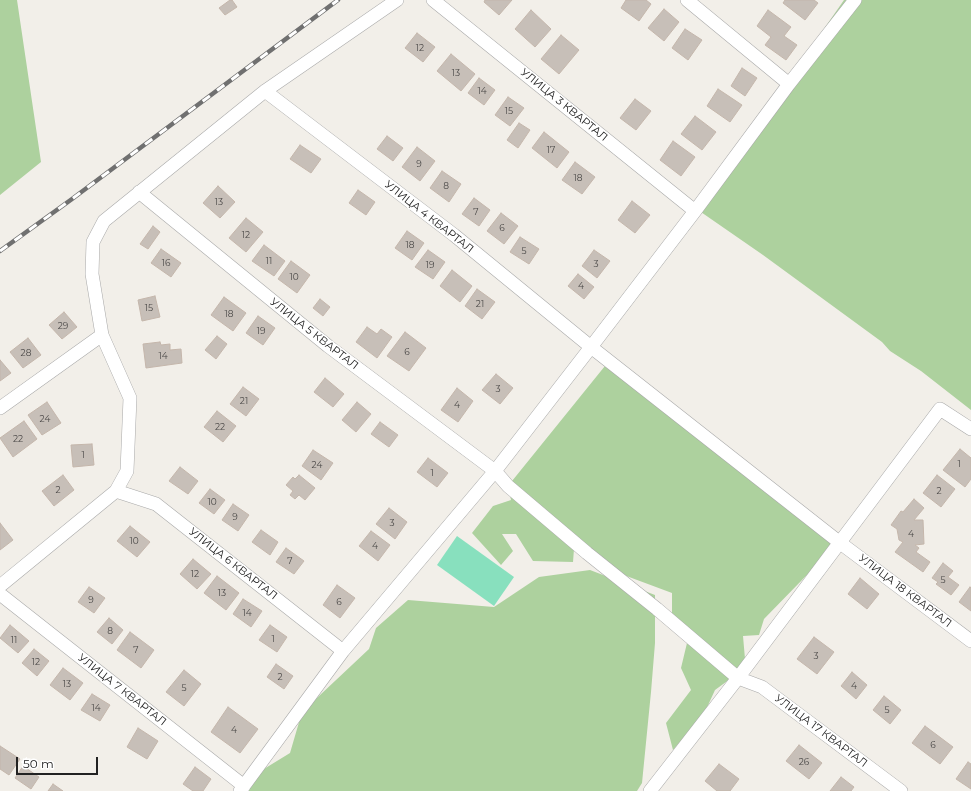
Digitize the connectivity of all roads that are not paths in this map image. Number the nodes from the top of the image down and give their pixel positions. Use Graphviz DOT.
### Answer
graph roads {
  1 [pos="397,0"];
  2 [pos="433,0"];
  3 [pos="687,0"];
  4 [pos="855,0"];
  5 [pos="789,84"];
  6 [pos="265,92"];
  7 [pos="139,192"];
  8 [pos="695,211"];
  9 [pos="102,335"];
  10 [pos="591,347"];
  11 [pos="0,408"];
  12 [pos="971,429"];
  13 [pos="495,471"];
  14 [pos="116,491"];
  15 [pos="839,542"];
  16 [pos="0,586"];
  17 [pos="0,594"];
  18 [pos="971,641"];
  19 [pos="343,651"];
  20 [pos="738,678"];
  21 [pos="242,788"];
  22 [pos="650,791"];
  23 [pos="901,791"];
  1 -- 6 [label="street"];
  2 -- 8 [label="street, УЛИЦА 3 КВАРТАЛ"];
  3 -- 5 [label="street"];
  4 -- 5 [label="street"];
  5 -- 8 [label="street"];
  6 -- 7 [label="street"];
  6 -- 10 [label="street, УЛИЦА 4 КВАРТАЛ"];
  7 -- 9 [label="street"];
  7 -- 13 [label="street, УЛИЦА 5 КВАРТАЛ"];
  8 -- 10 [label="street"];
  9 -- 11 [label="street"];
  9 -- 14 [label="street"];
  10 -- 13 [label="street"];
  10 -- 15 [label="street, УЛИЦА 4 КВАРТАЛ"];
  12 -- 15 [label="street"];
  13 -- 19 [label="street"];
  13 -- 20 [label="street, УЛИЦА 5 КВАРТАЛ"];
  14 -- 16 [label="street"];
  14 -- 19 [label="street, УЛИЦА 6 КВАРТАЛ"];
  15 -- 18 [label="street, УЛИЦА 18 КВАРТАЛ"];
  15 -- 20 [label="street"];
  17 -- 21 [label="street, УЛИЦА 7 КВАРТАЛ"];
  19 -- 21 [label="street"];
  20 -- 22 [label="street"];
  20 -- 23 [label="street, УЛИЦА 17 КВАРТАЛ"];
}
